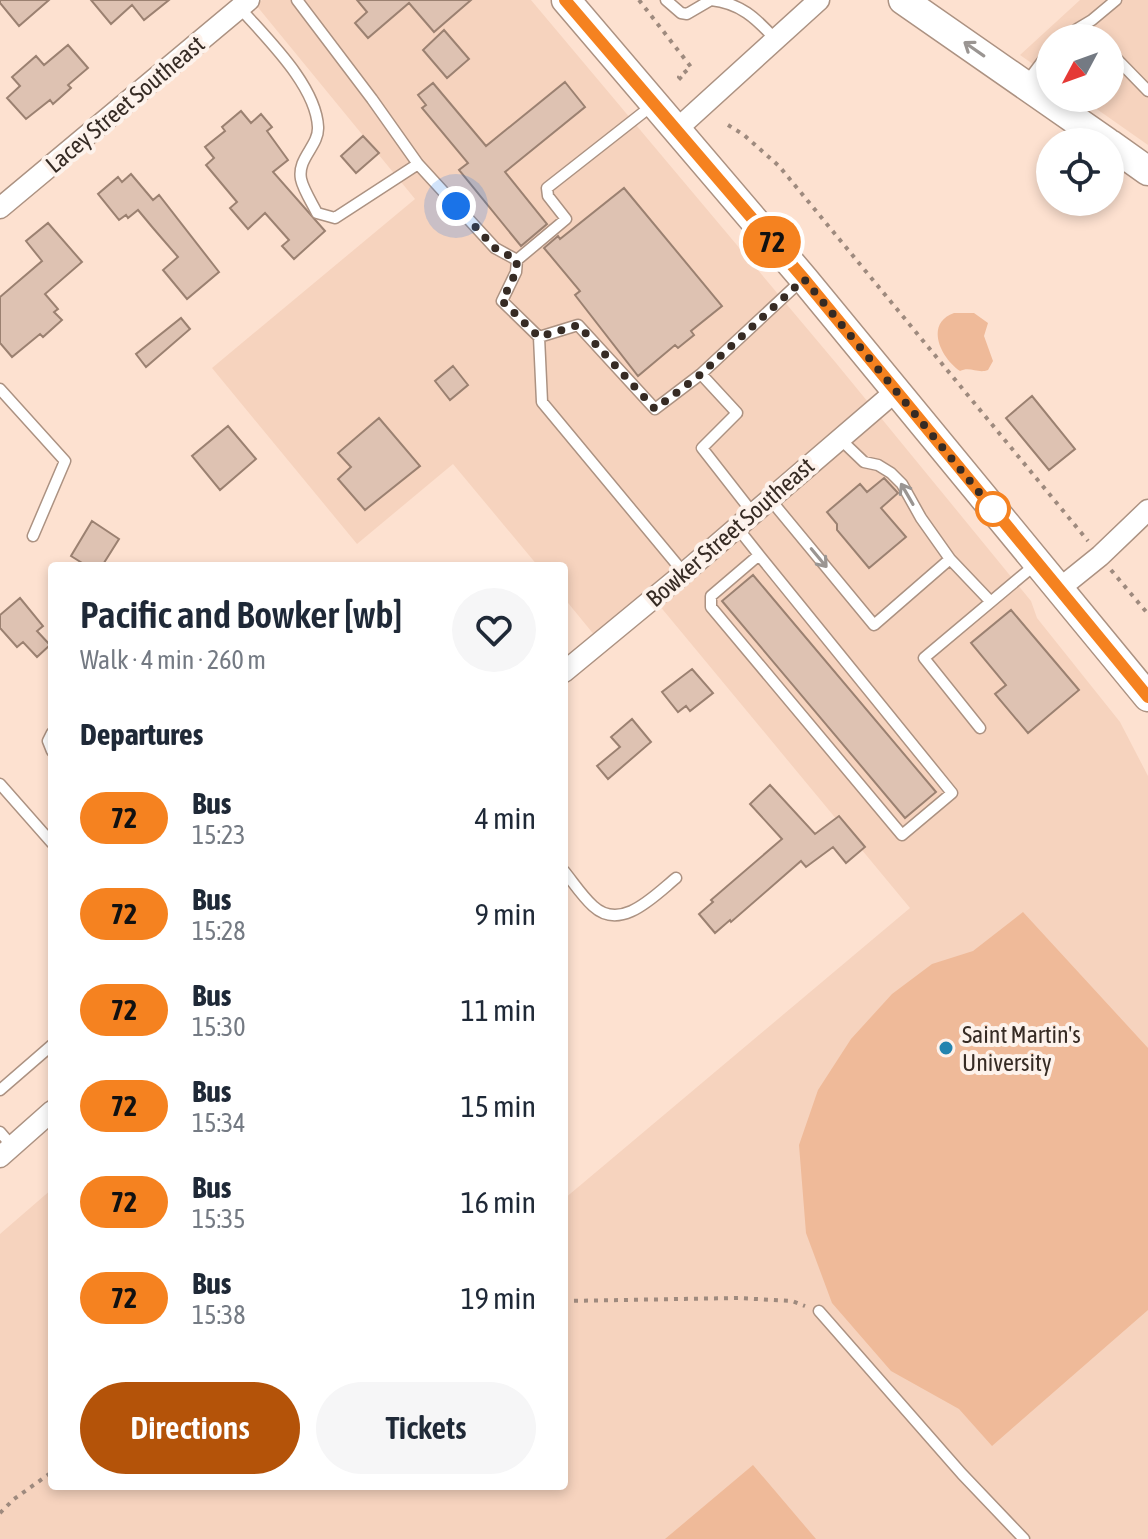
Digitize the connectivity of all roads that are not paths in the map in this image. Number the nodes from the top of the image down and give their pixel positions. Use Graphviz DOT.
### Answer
graph roads {
  1 [pos="297,0"];
  2 [pos="566,0"];
  3 [pos="666,0"];
  4 [pos="711,0"];
  5 [pos="819,0"];
  6 [pos="903,0"];
  7 [pos="1116,0"];
  8 [pos="244,4"];
  9 [pos="1085,24"];
  10 [pos="775,39"];
  11 [pos="1124,66"];
  12 [pos="1036,69"];
  13 [pos="1024,85"];
  14 [pos="1148,91"];
  15 [pos="654,104"];
  16 [pos="1086,128"];
  17 [pos="676,130"];
  18 [pos="1124,154"];
  19 [pos="418,164"];
  20 [pos="1148,171"];
  21 [pos="0,208"];
  22 [pos="517,260"];
  23 [pos="804,279"];
  24 [pos="539,337"];
  25 [pos="701,374"];
  26 [pos="0,389"];
  27 [pos="896,391"];
  28 [pos="839,438"];
  29 [pos="769,498"];
  30 [pos="752,512"];
  31 [pos="1145,519"];
  32 [pos="736,526"];
  33 [pos="33,536"];
  34 [pos="759,555"];
  35 [pos="950,559"];
  36 [pos="1037,563"];
  37 [pos="684,573"];
  38 [pos="1059,589"];
  39 [pos="990,601"];
  40 [pos="568,669"];
  41 [pos="1148,697"];
  42 [pos="980,728"];
  43 [pos="0,784"];
  44 [pos="48,838"];
  45 [pos="568,876"];
  46 [pos="676,878"];
  47 [pos="48,1048"];
  48 [pos="0,1090"];
  49 [pos="48,1114"];
  50 [pos="4,1145"];
  51 [pos="819,1311"];
  52 [pos="1024,1539"];
  1 -- 19 [label="lane"];
  2 -- 15 [label="main road"];
  3 -- 4 [label="lane"];
  4 -- 10 [label="lane"];
  5 -- 10 [label="street"];
  13 -- 6 [label="main road, one-way"];
  7 -- 9 [label="lane"];
  8 -- 19 [label="lane"];
  8 -- 21 [label="street, Lacey Street Southeast"];
  10 -- 17 [label="street"];
  11 -- 14 [label="lane"];
  12 -- 13 [label="lane"];
  13 -- 16 [label="main road"];
  15 -- 17 [label="main road"];
  15 -- 22 [label="lane"];
  17 -- 23 [label="main road"];
  18 -- 20 [label="main road"];
  19 -- 22 [label="lane"];
  22 -- 24 [label="lane"];
  23 -- 25 [label="lane"];
  23 -- 27 [label="main road"];
  24 -- 25 [label="lane"];
  24 -- 37 [label="lane"];
  25 -- 30 [label="lane"];
  26 -- 33 [label="lane"];
  27 -- 28 [label="street, Bowker Street Southeast"];
  27 -- 36 [label="main road"];
  28 -- 29 [label="street, Bowker Street Southeast"];
  35 -- 28 [label="lane, one-way"];
  29 -- 30 [label="street, Bowker Street Southeast"];
  29 -- 35 [label="lane, one-way"];
  30 -- 32 [label="street, Bowker Street Southeast"];
  31 -- 38 [label="street"];
  32 -- 34 [label="lane"];
  32 -- 37 [label="street, Bowker Street Southeast"];
  34 -- 34 [label="lane"];
  35 -- 39 [label="lane"];
  36 -- 38 [label="main road"];
  36 -- 39 [label="lane"];
  37 -- 40 [label="street, Bowker Street Southeast"];
  38 -- 41 [label="main road"];
  39 -- 42 [label="lane"];
  43 -- 44 [label="lane"];
  45 -- 46 [label="lane"];
  47 -- 48 [label="lane"];
  49 -- 50 [label="street"];
  51 -- 52 [label="lane"];
}
